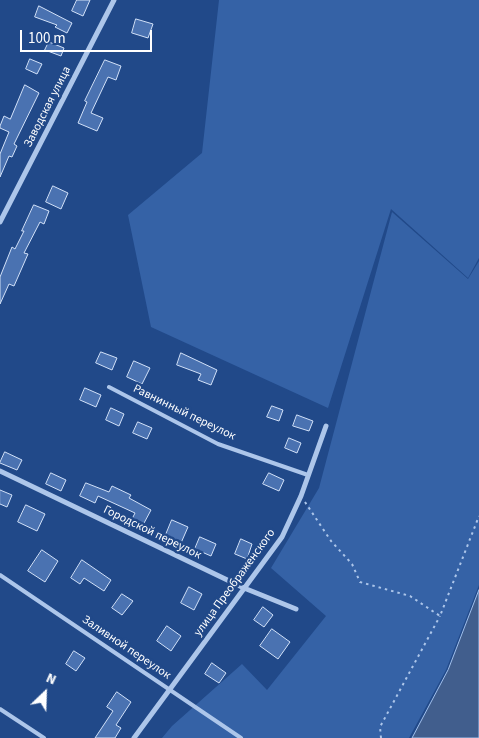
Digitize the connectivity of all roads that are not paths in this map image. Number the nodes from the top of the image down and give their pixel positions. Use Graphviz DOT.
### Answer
graph roads {
  1 [pos="114,0"];
  2 [pos="0,222"];
  3 [pos="109,387"];
  4 [pos="326,426"];
  5 [pos="0,470"];
  6 [pos="308,475"];
  7 [pos="0,575"];
  8 [pos="244,588"];
  9 [pos="296,609"];
  10 [pos="170,689"];
  11 [pos="0,709"];
  12 [pos="44,738"];
  13 [pos="134,738"];
  14 [pos="241,738"];
  1 -- 2 [label="street, Заводская улица"];
  3 -- 6 [label="lane, Равнинный переулок"];
  4 -- 6 [label="street, улица Преображенского"];
  5 -- 8 [label="street, Городской переулок"];
  6 -- 8 [label="street, улица Преображенского"];
  7 -- 10 [label="lane, Заливной переулок"];
  8 -- 9 [label="street, Городской переулок"];
  8 -- 10 [label="street, улица Преображенского"];
  10 -- 13 [label="street, улица Преображенского"];
  10 -- 14 [label="lane, Заливной переулок"];
  11 -- 12 [label="lane"];
}
